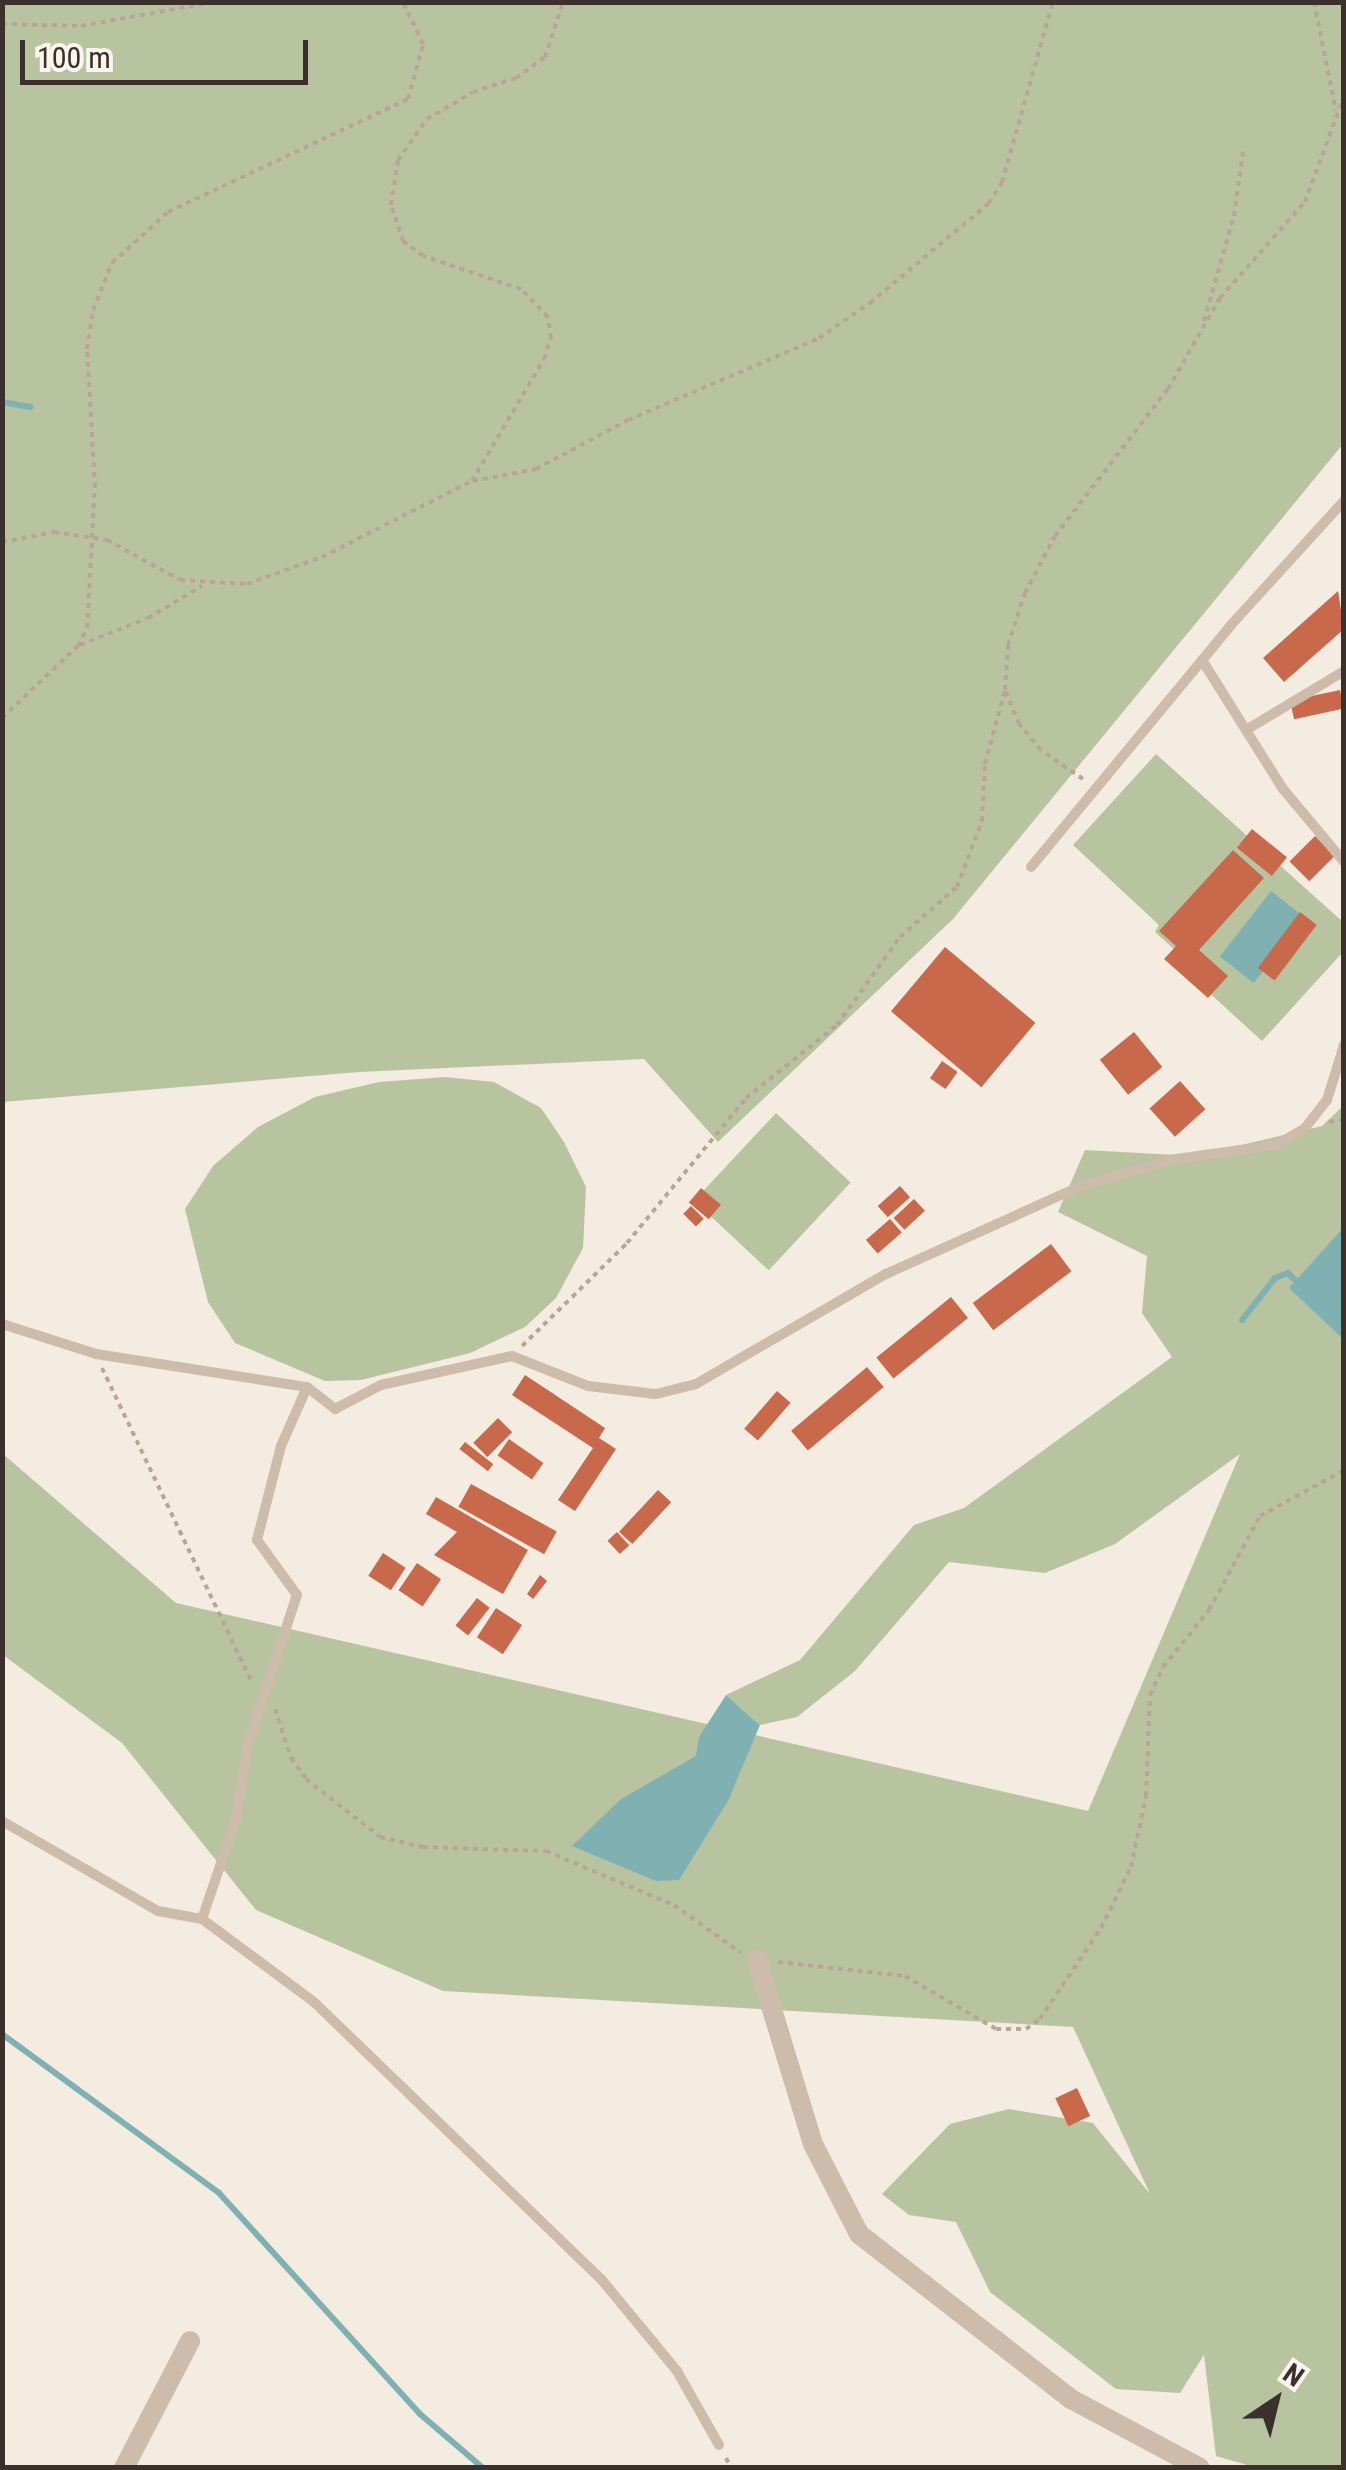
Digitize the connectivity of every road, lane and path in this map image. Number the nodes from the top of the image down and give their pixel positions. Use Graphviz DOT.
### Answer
graph roads {
  1 [pos="212,2"];
  2 [pos="403,2"];
  3 [pos="563,2"];
  4 [pos="1053,2"];
  5 [pos="1314,2"];
  6 [pos="2,24"];
  7 [pos="1344,96"];
  8 [pos="1336,114"];
  9 [pos="1243,151"];
  10 [pos="1201,332"];
  11 [pos="472,482"];
  12 [pos="1344,501"];
  13 [pos="92,538"];
  14 [pos="2,542"];
  15 [pos="202,586"];
  16 [pos="78,646"];
  17 [pos="1202,660"];
  18 [pos="1344,671"];
  19 [pos="1006,690"];
  20 [pos="2,718"];
  21 [pos="1246,730"];
  22 [pos="1095,788"];
  23 [pos="1344,862"];
  24 [pos="1030,867"];
  25 [pos="1344,1045"];
  26 [pos="2,1324"];
  27 [pos="96,1354"];
  28 [pos="512,1356"];
  29 [pos="307,1388"];
  30 [pos="1344,1470"];
  31 [pos="268,1685"];
  32 [pos="264,1703"];
  33 [pos="2,1821"];
  34 [pos="202,1919"];
  35 [pos="757,1960"];
  36 [pos="190,2341"];
  37 [pos="718,2444"];
  38 [pos="124,2468"];
  39 [pos="1200,2468"];
  1 -- 6 [label="path"];
  2 -- 13 [label="path"];
  3 -- 11 [label="path"];
  4 -- 11 [label="path"];
  5 -- 8 [label="path"];
  7 -- 8 [label="path"];
  8 -- 10 [label="path"];
  9 -- 10 [label="path"];
  10 -- 19 [label="path"];
  11 -- 15 [label="path"];
  12 -- 17 [label="lane"];
  13 -- 14 [label="path"];
  13 -- 15 [label="path"];
  13 -- 16 [label="path"];
  15 -- 16 [label="path"];
  16 -- 20 [label="path"];
  17 -- 21 [label="lane"];
  17 -- 22 [label="lane"];
  18 -- 21 [label="lane"];
  19 -- 22 [label="path"];
  19 -- 28 [label="path"];
  21 -- 23 [label="lane"];
  22 -- 24 [label="lane"];
  25 -- 28 [label="lane"];
  26 -- 27 [label="lane"];
  27 -- 29 [label="lane"];
  27 -- 32 [label="path"];
  28 -- 29 [label="lane"];
  29 -- 31 [label="lane"];
  30 -- 35 [label="path"];
  31 -- 32 [label="lane"];
  31 -- 35 [label="path"];
  32 -- 34 [label="lane"];
  33 -- 34 [label="lane"];
  34 -- 37 [label="lane"];
  35 -- 39 [label="street"];
  36 -- 38 [label="street"];
}
